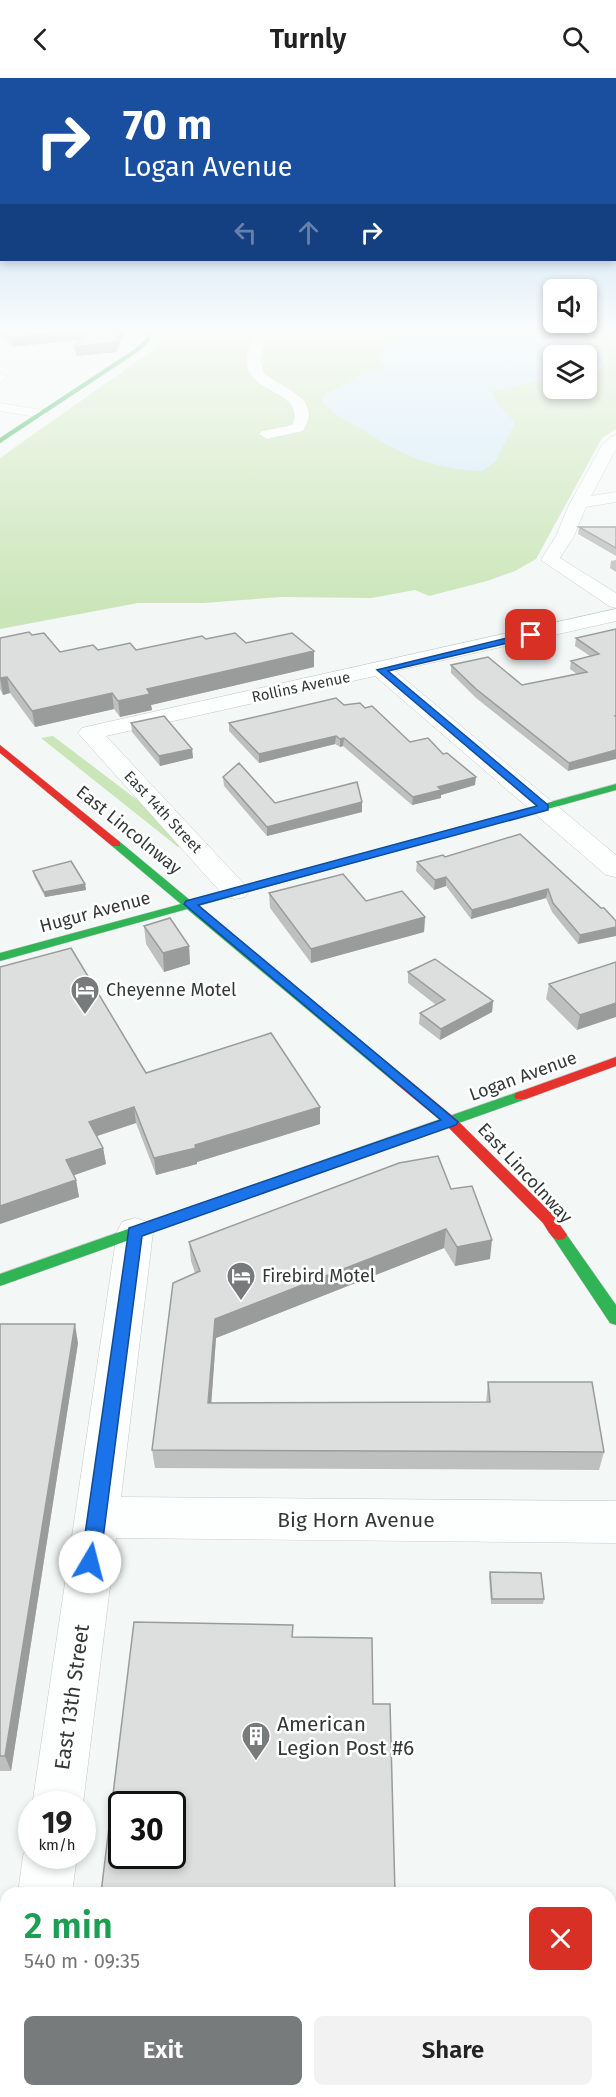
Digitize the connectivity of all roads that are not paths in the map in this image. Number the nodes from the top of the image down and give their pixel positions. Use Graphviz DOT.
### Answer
graph roads {
  1 [pos="26,424"];
  2 [pos="299,424"];
  3 [pos="267,435"];
  4 [pos="0,441"];
  5 [pos="614,444"];
  6 [pos="616,497"];
  7 [pos="579,503"];
  8 [pos="616,602"];
  9 [pos="616,615"];
  10 [pos="381,670"];
  11 [pos="90,733"];
  12 [pos="0,748"];
  13 [pos="616,787"];
  14 [pos="544,807"];
  15 [pos="616,869"];
  16 [pos="235,891"];
  17 [pos="190,904"];
  18 [pos="0,957"];
  19 [pos="616,1061"];
  20 [pos="451,1122"];
  21 [pos="135,1232"];
  22 [pos="0,1280"];
  23 [pos="616,1318"];
  24 [pos="96,1517"];
  25 [pos="616,1522"];
  26 [pos="59,1791"];
  27 [pos="48,1869"];
  28 [pos="46,1887"];
  1 -- 4 [label="main road"];
  2 -- 3 [label="street"];
  5 -- 7 [label="street"];
  6 -- 7 [label="street"];
  7 -- 8 [label="street"];
  9 -- 10 [label="street, Rollins Avenue"];
  10 -- 11 [label="street, Rollins Avenue"];
  10 -- 14 [label="street"];
  11 -- 16 [label="street, East 14th Street"];
  12 -- 17 [label="main road, East Lincolnway"];
  13 -- 14 [label="main road, Hugur Avenue"];
  14 -- 15 [label="street"];
  14 -- 16 [label="main road, Hugur Avenue"];
  16 -- 17 [label="main road, Hugur Avenue"];
  17 -- 18 [label="main road, Hugur Avenue"];
  17 -- 20 [label="main road, East Lincolnway"];
  19 -- 20 [label="main road, Logan Avenue"];
  20 -- 21 [label="main road, Logan Avenue"];
  20 -- 23 [label="main road, East Lincolnway"];
  21 -- 22 [label="main road, Logan Avenue"];
  21 -- 24 [label="street, East 13th Street"];
  24 -- 25 [label="street, Big Horn Avenue"];
  24 -- 26 [label="street, East 13th Street"];
  27 -- 28 [label="street"];
}
